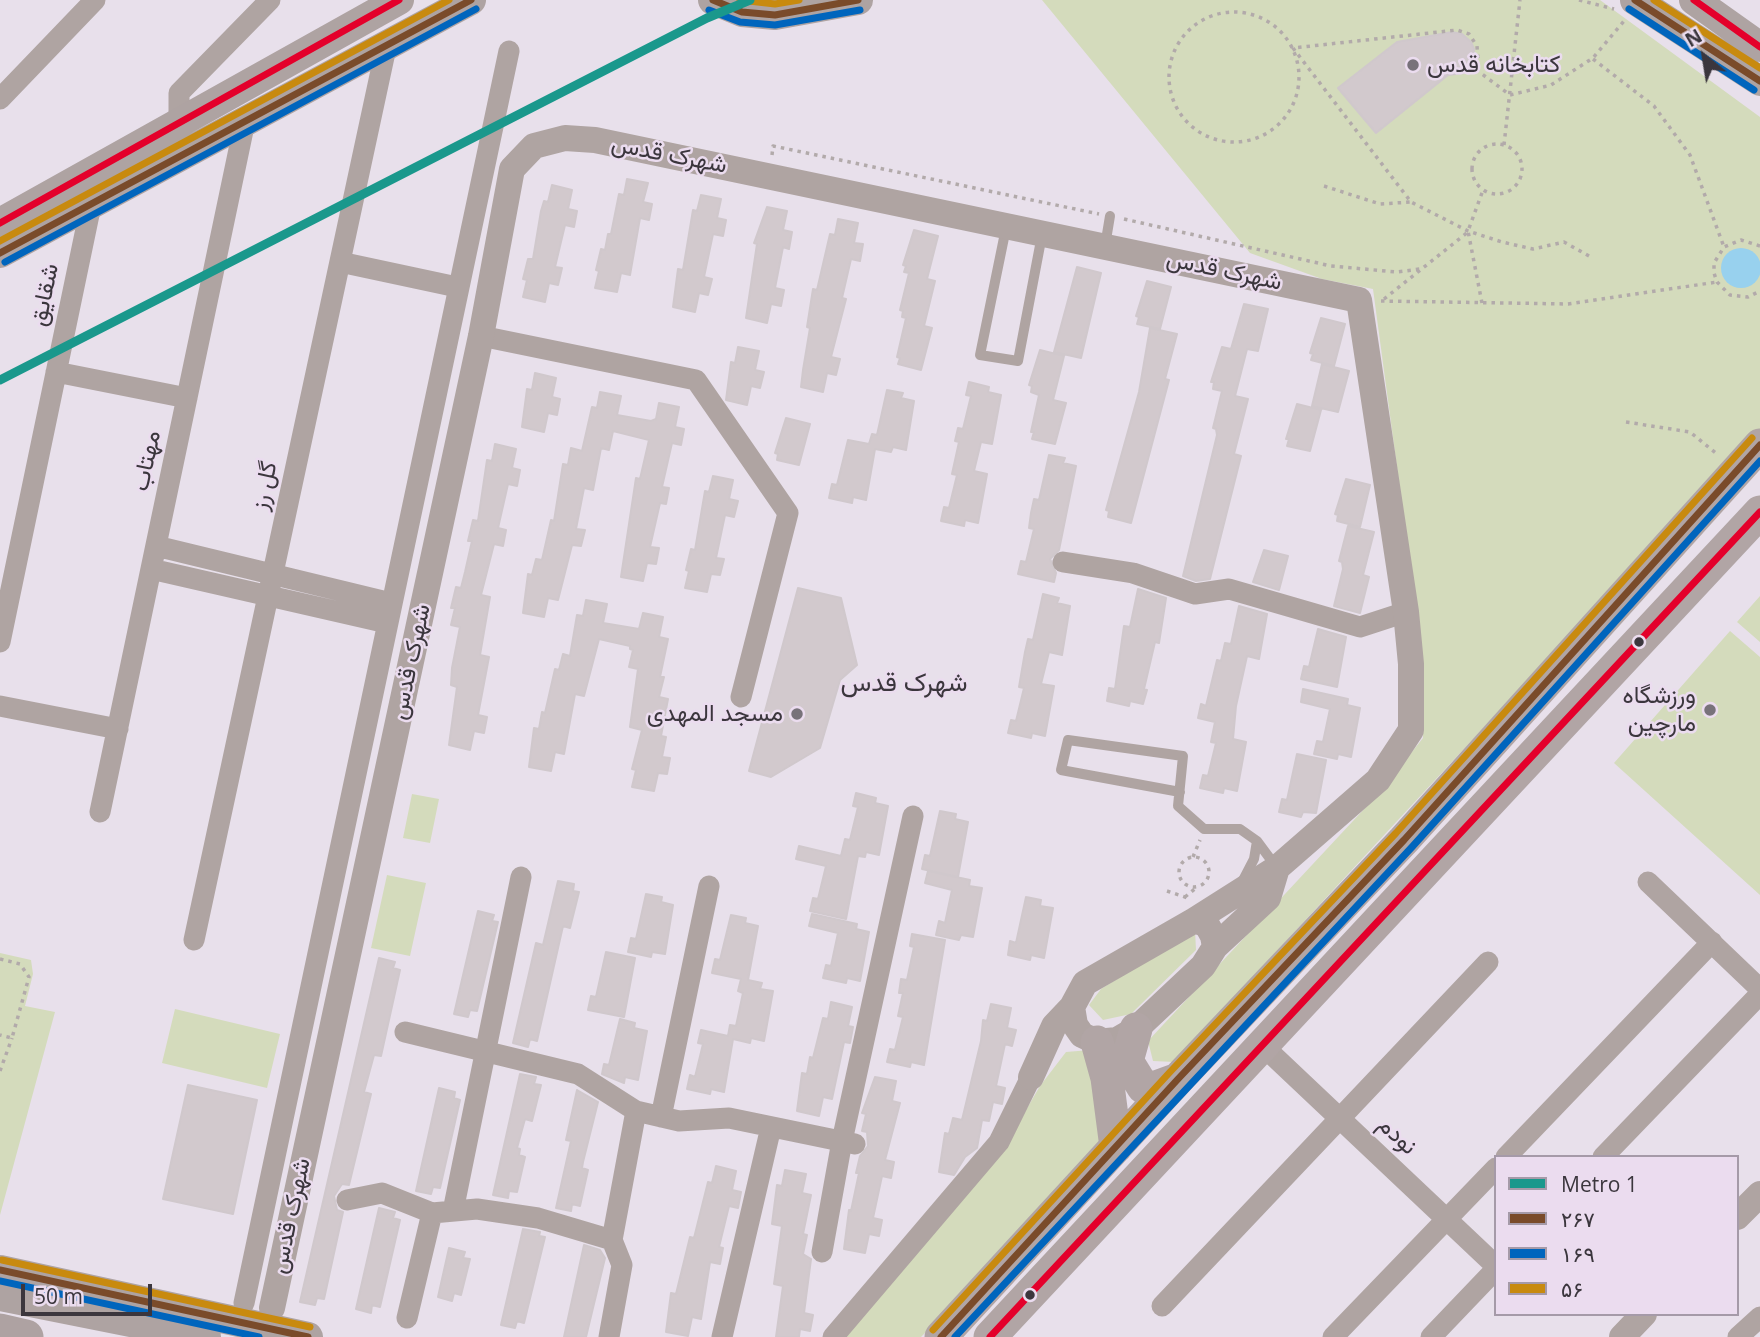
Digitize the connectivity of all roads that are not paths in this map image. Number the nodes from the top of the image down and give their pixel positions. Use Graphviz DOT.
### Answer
graph roads {
  1 [pos="95,0"];
  2 [pos="270,0"];
  3 [pos="399,0"];
  4 [pos="471,0"];
  5 [pos="713,0"];
  6 [pos="858,0"];
  7 [pos="1694,0"];
  8 [pos="1634,5"];
  9 [pos="387,43"];
  10 [pos="1760,47"];
  11 [pos="509,51"];
  12 [pos="1760,81"];
  13 [pos="0,99"];
  14 [pos="245,121"];
  15 [pos="179,122"];
  16 [pos="91,205"];
  17 [pos="1111,216"];
  18 [pos="0,223"];
  19 [pos="1006,225"];
  20 [pos="1043,233"];
  21 [pos="1105,246"];
  22 [pos="0,253"];
  23 [pos="340,262"];
  24 [pos="457,287"];
  25 [pos="481,336"];
  26 [pos="56,372"];
  27 [pos="187,398"];
  28 [pos="1760,445"];
  29 [pos="1760,512"];
  30 [pos="156,546"];
  31 [pos="1063,562"];
  32 [pos="151,569"];
  33 [pos="272,575"];
  34 [pos="1625,592"];
  35 [pos="268,596"];
  36 [pos="1406,612"];
  37 [pos="389,613"];
  38 [pos="1656,622"];
  39 [pos="0,642"];
  40 [pos="741,697"];
  41 [pos="0,706"];
  42 [pos="118,729"];
  43 [pos="1180,792"];
  44 [pos="100,812"];
  45 [pos="913,816"];
  46 [pos="1257,841"];
  47 [pos="1277,868"];
  48 [pos="521,877"];
  49 [pos="1648,882"];
  50 [pos="709,886"];
  51 [pos="1235,895"];
  52 [pos="1190,908"];
  53 [pos="194,940"];
  54 [pos="1712,942"];
  55 [pos="1215,947"];
  56 [pos="1488,962"];
  57 [pos="1760,991"];
  58 [pos="1072,1007"];
  59 [pos="1136,1028"];
  60 [pos="405,1032"];
  61 [pos="1090,1039"];
  62 [pos="1262,1045"];
  63 [pos="485,1053"];
  64 [pos="1031,1077"];
  65 [pos="1178,1079"];
  66 [pos="636,1111"];
  67 [pos="661,1117"];
  68 [pos="1339,1118"];
  69 [pos="771,1127"];
  70 [pos="848,1142"];
  71 [pos="1116,1147"];
  72 [pos="1508,1155"];
  73 [pos="1605,1155"];
  74 [pos="1494,1170"];
  75 [pos="1760,1194"];
  76 [pos="347,1200"];
  77 [pos="453,1211"];
  78 [pos="432,1213"];
  79 [pos="1739,1215"];
  80 [pos="1446,1219"];
  81 [pos="612,1240"];
  82 [pos="822,1252"];
  83 [pos="1494,1265"];
  84 [pos="1494,1269"];
  85 [pos="0,1270"];
  86 [pos="0,1296"];
  87 [pos="244,1303"];
  88 [pos="1162,1306"];
  89 [pos="272,1308"];
  90 [pos="966,1310"];
  91 [pos="1642,1316"];
  92 [pos="1760,1317"];
  93 [pos="407,1318"];
  94 [pos="0,1331"];
  95 [pos="992,1335"];
  96 [pos="26,1337"];
  97 [pos="206,1337"];
  98 [pos="308,1337"];
  99 [pos="609,1337"];
  100 [pos="722,1337"];
  101 [pos="833,1337"];
  102 [pos="941,1337"];
  103 [pos="1333,1337"];
  104 [pos="1431,1337"];
  105 [pos="1622,1337"];
  106 [pos="1738,1337"];
  1 -- 13 [label="street"];
  2 -- 15 [label="street"];
  3 -- 15 [label="main road"];
  4 -- 9 [label="main road"];
  5 -- 6 [label="main road"];
  7 -- 10 [label="main road"];
  8 -- 12 [label="main road"];
  9 -- 14 [label="main road"];
  9 -- 23 [label="street, گل رز"];
  11 -- 24 [label="street"];
  14 -- 16 [label="main road"];
  14 -- 27 [label="street, مهتاب"];
  15 -- 18 [label="main road"];
  16 -- 22 [label="main road"];
  16 -- 26 [label="street, شقايق"];
  17 -- 21 [label="lane"];
  19 -- 20 [label="street, شهرک قدس"];
  19 -- 20 [label="lane"];
  19 -- 25 [label="street, شهرک قدس"];
  20 -- 21 [label="street, شهرک قدس"];
  21 -- 36 [label="street, شهرک قدس"];
  23 -- 24 [label="street"];
  23 -- 33 [label="street, گل رز"];
  24 -- 37 [label="street"];
  25 -- 40 [label="street"];
  25 -- 89 [label="street, شهرک قدس"];
  26 -- 27 [label="street"];
  26 -- 39 [label="street, شقايق"];
  27 -- 30 [label="street, مهتاب"];
  28 -- 34 [label="main road"];
  29 -- 38 [label="main road"];
  30 -- 32 [label="street, مهتاب"];
  30 -- 33 [label="street"];
  31 -- 36 [label="street"];
  32 -- 35 [label="street"];
  32 -- 42 [label="street, مهتاب"];
  33 -- 35 [label="street, گل رز"];
  33 -- 37 [label="street"];
  34 -- 38 [label="main road"];
  34 -- 65 [label="main road"];
  35 -- 37 [label="street"];
  35 -- 53 [label="street, گل رز"];
  36 -- 47 [label="street"];
  37 -- 87 [label="street"];
  38 -- 62 [label="main road"];
  41 -- 42 [label="street"];
  42 -- 44 [label="street, مهتاب"];
  43 -- 46 [label="lane"];
  45 -- 70 [label="street"];
  46 -- 47 [label="lane"];
  46 -- 51 [label="lane"];
  47 -- 51 [label="street"];
  47 -- 55 [label="street"];
  48 -- 63 [label="street"];
  49 -- 54 [label="street"];
  50 -- 67 [label="street"];
  51 -- 52 [label="street"];
  52 -- 55 [label="street"];
  52 -- 58 [label="street"];
  54 -- 57 [label="street"];
  54 -- 72 [label="street"];
  55 -- 59 [label="street"];
  56 -- 68 [label="street"];
  57 -- 73 [label="street"];
  58 -- 61 [label="street"];
  58 -- 64 [label="street"];
  59 -- 61 [label="street"];
  59 -- 65 [label="main road"];
  60 -- 63 [label="street"];
  61 -- 64 [label="street"];
  61 -- 71 [label="main road"];
  62 -- 68 [label="street, نودم"];
  62 -- 95 [label="main road"];
  63 -- 66 [label="street"];
  63 -- 77 [label="street"];
  64 -- 101 [label="street"];
  65 -- 71 [label="main road"];
  66 -- 67 [label="street"];
  66 -- 81 [label="street"];
  67 -- 69 [label="street"];
  68 -- 80 [label="street, نودم"];
  68 -- 88 [label="street"];
  69 -- 70 [label="street"];
  69 -- 100 [label="street"];
  70 -- 82 [label="street"];
  71 -- 90 [label="main road"];
  74 -- 80 [label="street"];
  75 -- 79 [label="street"];
  76 -- 78 [label="street"];
  77 -- 78 [label="street"];
  77 -- 81 [label="street"];
  78 -- 93 [label="street"];
  80 -- 83 [label="street, نودم"];
  80 -- 103 [label="street"];
  81 -- 99 [label="street"];
  84 -- 104 [label="street"];
  85 -- 98 [label="main road"];
  86 -- 97 [label="main road"];
  90 -- 95 [label="main road"];
  90 -- 102 [label="main road"];
  91 -- 105 [label="street"];
  92 -- 106 [label="street"];
  94 -- 96 [label="highway"];
}
